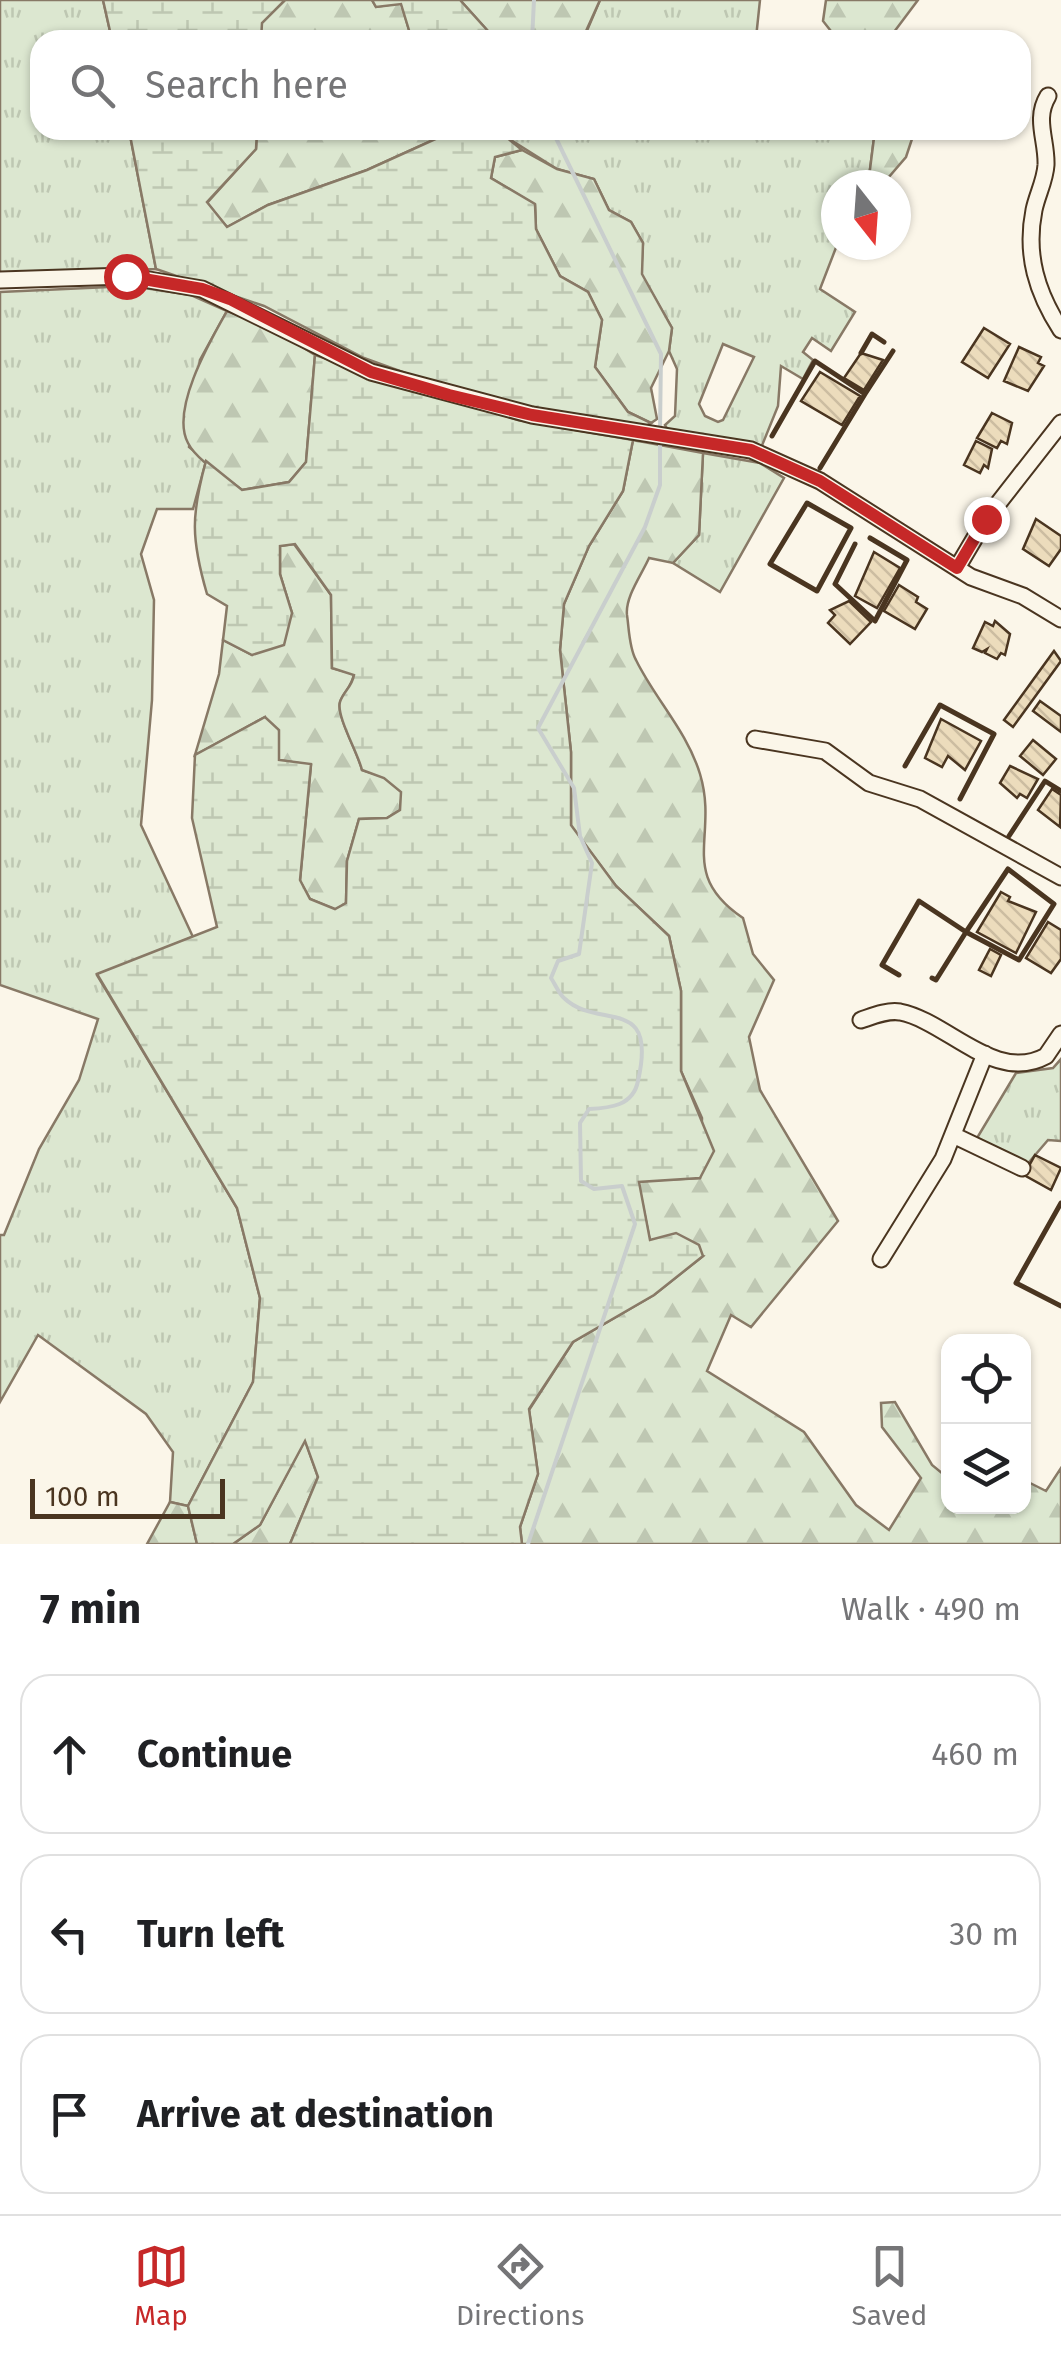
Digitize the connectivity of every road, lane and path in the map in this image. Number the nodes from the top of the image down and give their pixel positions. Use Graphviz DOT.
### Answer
graph roads {
  1 [pos="1048,96"];
  2 [pos="0,280"];
  3 [pos="1061,330"];
  4 [pos="1061,423"];
  5 [pos="957,568"];
  6 [pos="1061,619"];
  7 [pos="754,739"];
  8 [pos="1061,877"];
  9 [pos="862,1020"];
  10 [pos="1061,1034"];
  11 [pos="985,1054"];
  12 [pos="953,1135"];
  13 [pos="1022,1168"];
  14 [pos="881,1259"];
  1 -- 3 [label="street"];
  2 -- 5 [label="street"];
  4 -- 5 [label="street"];
  5 -- 6 [label="street"];
  7 -- 8 [label="street"];
  9 -- 11 [label="street"];
  10 -- 11 [label="street"];
  11 -- 12 [label="street"];
  12 -- 13 [label="street"];
  12 -- 14 [label="street"];
}
